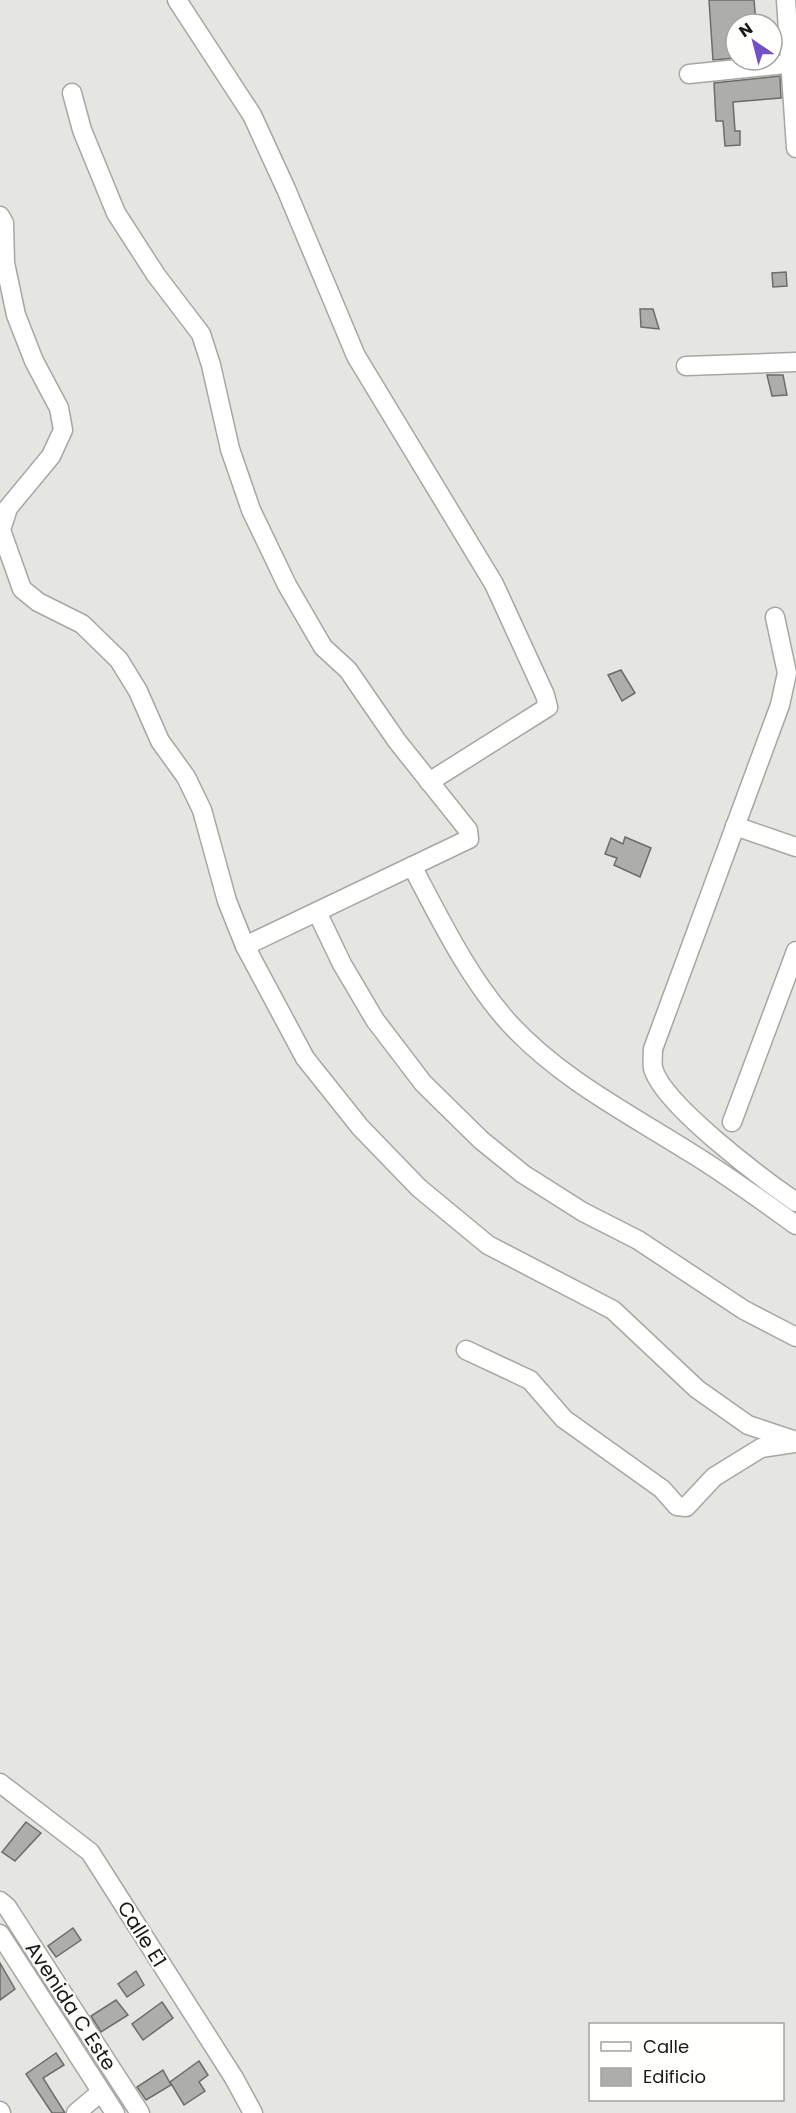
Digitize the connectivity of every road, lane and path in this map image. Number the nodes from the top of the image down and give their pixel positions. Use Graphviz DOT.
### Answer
graph roads {
  1 [pos="177,0"];
  2 [pos="786,0"];
  3 [pos="794,63"];
  4 [pos="689,74"];
  5 [pos="72,93"];
  6 [pos="796,148"];
  7 [pos="0,216"];
  8 [pos="796,362"];
  9 [pos="686,366"];
  10 [pos="776,617"];
  11 [pos="429,782"];
  12 [pos="735,826"];
  13 [pos="796,848"];
  14 [pos="412,866"];
  15 [pos="316,912"];
  16 [pos="245,946"];
  17 [pos="796,951"];
  18 [pos="732,1122"];
  19 [pos="796,1202"];
  20 [pos="796,1225"];
  21 [pos="796,1337"];
  22 [pos="466,1350"];
  23 [pos="796,1442"];
  24 [pos="3,1789"];
  25 [pos="0,1901"];
  26 [pos="0,1934"];
  27 [pos="101,2092"];
  28 [pos="76,2113"];
  29 [pos="115,2113"];
  30 [pos="140,2113"];
  31 [pos="253,2113"];
  1 -- 11 [label="street"];
  2 -- 3 [label="street"];
  3 -- 4 [label="street"];
  3 -- 6 [label="street"];
  5 -- 11 [label="street"];
  7 -- 16 [label="street"];
  8 -- 9 [label="street"];
  10 -- 12 [label="street"];
  11 -- 14 [label="street"];
  12 -- 13 [label="street"];
  12 -- 19 [label="street"];
  14 -- 15 [label="street"];
  14 -- 20 [label="street"];
  15 -- 16 [label="street"];
  15 -- 21 [label="street"];
  16 -- 23 [label="street"];
  17 -- 18 [label="street"];
  22 -- 23 [label="street"];
  24 -- 31 [label="street, Calle E1"];
  25 -- 30 [label="street, Avenida C Este"];
  26 -- 27 [label="street"];
  27 -- 28 [label="street"];
  27 -- 29 [label="street"];
}
